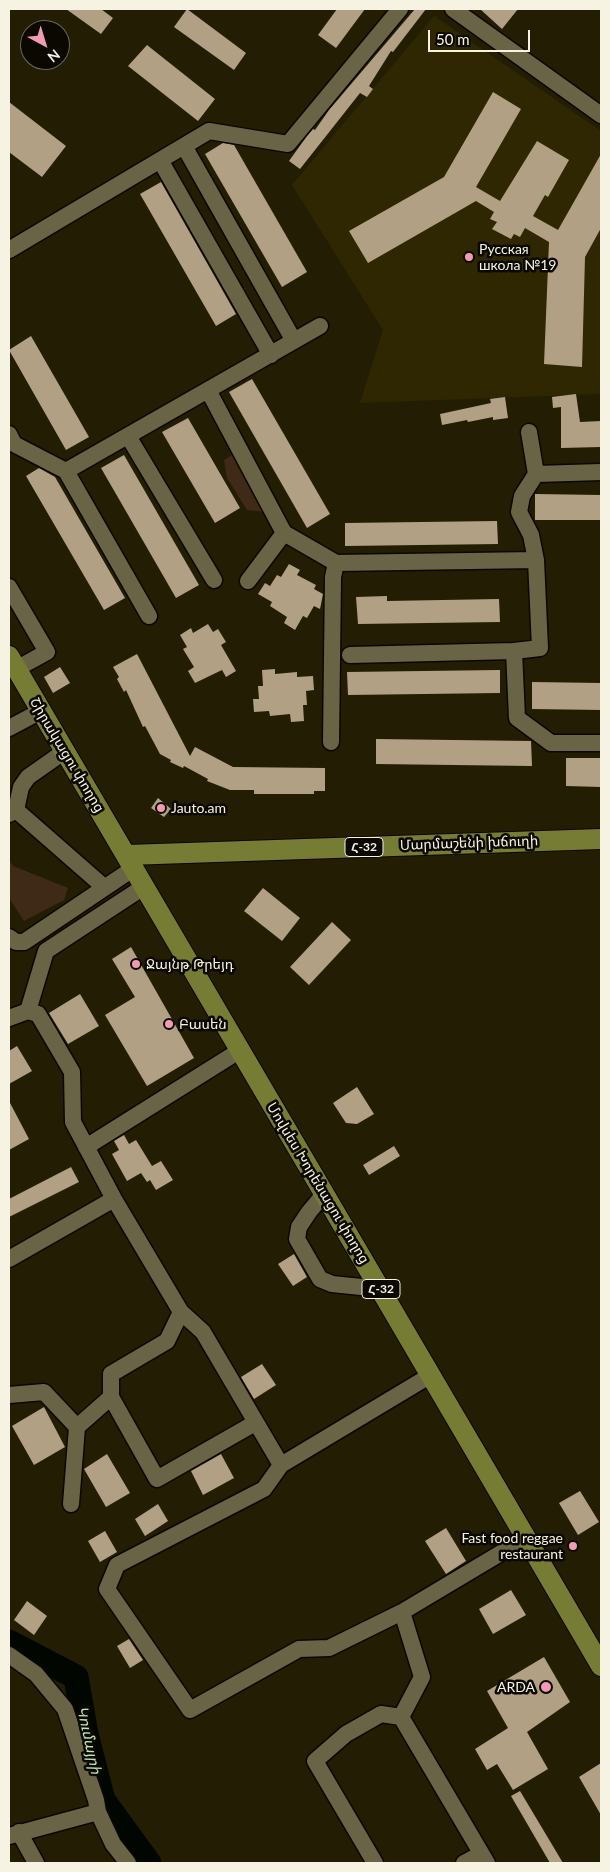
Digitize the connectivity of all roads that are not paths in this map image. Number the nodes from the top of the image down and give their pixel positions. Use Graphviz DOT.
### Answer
graph roads {
  1 [pos="400,9"];
  2 [pos="461,11"];
  3 [pos="601,114"];
  4 [pos="184,146"];
  5 [pos="160,160"];
  6 [pos="9,250"];
  7 [pos="320,326"];
  8 [pos="294,341"];
  9 [pos="271,355"];
  10 [pos="208,390"];
  11 [pos="529,432"];
  12 [pos="9,434"];
  13 [pos="128,436"];
  14 [pos="66,471"];
  15 [pos="601,472"];
  16 [pos="536,474"];
  17 [pos="284,533"];
  18 [pos="536,560"];
  19 [pos="336,564"];
  20 [pos="214,580"];
  21 [pos="248,581"];
  22 [pos="9,587"];
  23 [pos="149,616"];
  24 [pos="514,651"];
  25 [pos="350,655"];
  26 [pos="13,663"];
  27 [pos="41,711"];
  28 [pos="9,728"];
  29 [pos="331,742"];
  30 [pos="601,743"];
  31 [pos="65,751"];
  32 [pos="12,812"];
  33 [pos="601,839"];
  34 [pos="130,861"];
  35 [pos="145,886"];
  36 [pos="104,888"];
  37 [pos="9,937"];
  38 [pos="28,1011"];
  39 [pos="9,1018"];
  40 [pos="240,1050"];
  41 [pos="86,1147"];
  42 [pos="324,1194"];
  43 [pos="114,1200"];
  44 [pos="9,1259"];
  45 [pos="381,1289"];
  46 [pos="181,1312"];
  47 [pos="431,1374"];
  48 [pos="9,1394"];
  49 [pos="111,1397"];
  50 [pos="255,1423"];
  51 [pos="77,1427"];
  52 [pos="281,1465"];
  53 [pos="71,1504"];
  54 [pos="526,1538"];
  55 [pos="402,1612"];
  56 [pos="595,1641"];
  57 [pos="9,1655"];
  58 [pos="601,1666"];
  59 [pos="401,1717"];
  60 [pos="98,1812"];
  61 [pos="14,1834"];
  62 [pos="484,1858"];
  63 [pos="36,1863"];
  64 [pos="128,1863"];
  65 [pos="375,1863"];
  66 [pos="464,1863"];
  1 -- 4 [label="street"];
  2 -- 3 [label="street"];
  4 -- 5 [label="street"];
  4 -- 8 [label="street"];
  5 -- 6 [label="street"];
  5 -- 9 [label="street"];
  7 -- 8 [label="street"];
  8 -- 9 [label="street"];
  9 -- 10 [label="street"];
  10 -- 13 [label="street"];
  10 -- 17 [label="street"];
  11 -- 16 [label="street"];
  12 -- 14 [label="street"];
  13 -- 14 [label="street"];
  13 -- 20 [label="street"];
  14 -- 23 [label="street"];
  15 -- 16 [label="street"];
  16 -- 18 [label="street"];
  17 -- 19 [label="street"];
  17 -- 21 [label="street"];
  18 -- 19 [label="street"];
  18 -- 24 [label="street"];
  19 -- 29 [label="street"];
  22 -- 26 [label="street"];
  24 -- 25 [label="street"];
  24 -- 30 [label="street"];
  26 -- 27 [label="main road, Շիրակացու փողոց"];
  27 -- 28 [label="street"];
  27 -- 31 [label="main road, Շիրակացու փողոց"];
  31 -- 32 [label="street"];
  31 -- 34 [label="main road, Շիրակացու փողոց"];
  32 -- 36 [label="street"];
  33 -- 34 [label="main road, Մարմաշենի խճուղի / Հ-32"];
  34 -- 35 [label="main road, Մովսես Խորենացու փողոց / Հ-32"];
  34 -- 36 [label="street"];
  35 -- 38 [label="street"];
  35 -- 40 [label="main road, Մովսես Խորենացու փողոց / Հ-32"];
  36 -- 37 [label="street"];
  38 -- 39 [label="street"];
  38 -- 41 [label="street"];
  40 -- 41 [label="street"];
  40 -- 42 [label="main road, Մովսես Խորենացու փողոց / Հ-32"];
  41 -- 43 [label="street"];
  42 -- 45 [label="main road, Մովսես Խորենացու փողոց / Հ-32"];
  42 -- 45 [label="street"];
  43 -- 44 [label="street"];
  43 -- 46 [label="street"];
  45 -- 47 [label="main road, Մովսես Խորենացու փողոց / Հ-32"];
  46 -- 49 [label="street"];
  46 -- 50 [label="street"];
  47 -- 52 [label="street"];
  47 -- 54 [label="main road, Մովսես Խորենացու փողոց / Հ-32"];
  48 -- 51 [label="street"];
  49 -- 50 [label="street"];
  49 -- 51 [label="street"];
  50 -- 52 [label="street"];
  51 -- 53 [label="street"];
  52 -- 55 [label="street"];
  54 -- 55 [label="street"];
  54 -- 56 [label="main road, Մովսես Խորենացու փողոց / Հ-32"];
  55 -- 59 [label="street"];
  56 -- 58 [label="main road, Մովսես Խորենացու փողոց / Հ-32"];
  57 -- 60 [label="street"];
  59 -- 62 [label="street"];
  59 -- 65 [label="street"];
  60 -- 61 [label="street"];
  60 -- 64 [label="street"];
  61 -- 63 [label="street"];
  62 -- 66 [label="street"];
}
